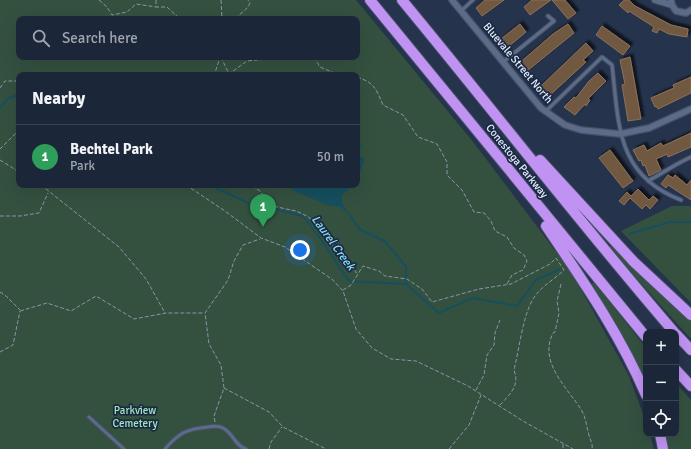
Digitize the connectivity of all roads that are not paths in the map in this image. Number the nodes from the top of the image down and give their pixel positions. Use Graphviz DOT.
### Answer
graph roads {
  1 [pos="370,0"];
  2 [pos="402,0"];
  3 [pos="452,0"];
  4 [pos="473,0"];
  5 [pos="655,0"];
  6 [pos="672,2"];
  7 [pos="461,10"];
  8 [pos="691,10"];
  9 [pos="548,16"];
  10 [pos="503,62"];
  11 [pos="691,109"];
  12 [pos="545,112"];
  13 [pos="501,121"];
  14 [pos="620,134"];
  15 [pos="691,157"];
  16 [pos="513,176"];
  17 [pos="648,181"];
  18 [pos="681,200"];
  19 [pos="691,315"];
  20 [pos="672,329"];
  21 [pos="643,333"];
  22 [pos="679,337"];
  23 [pos="691,350"];
  24 [pos="679,373"];
  25 [pos="691,386"];
  26 [pos="643,388"];
  27 [pos="89,417"];
  28 [pos="661,437"];
  29 [pos="124,449"];
  30 [pos="165,449"];
  31 [pos="246,449"];
  32 [pos="663,449"];
  1 -- 16 [label="highway, Conestoga Parkway"];
  2 -- 13 [label="highway, Conestoga Parkway"];
  3 -- 7 [label="street, Bluevale Street North"];
  4 -- 7 [label="lane"];
  5 -- 6 [label="street"];
  6 -- 8 [label="street"];
  7 -- 10 [label="street, Bluevale Street North"];
  9 -- 10 [label="lane"];
  10 -- 12 [label="street, Bluevale Street North"];
  11 -- 14 [label="street, Bluevale Street North"];
  12 -- 14 [label="street, Bluevale Street North"];
  12 -- 14 [label="lane"];
  13 -- 19 [label="highway"];
  13 -- 20 [label="highway, Conestoga Parkway"];
  14 -- 17 [label="lane"];
  15 -- 17 [label="lane"];
  16 -- 21 [label="highway, Conestoga Parkway"];
  16 -- 26 [label="highway"];
  17 -- 18 [label="lane"];
  22 -- 23 [label="highway, Conestoga Parkway"];
  24 -- 25 [label="highway"];
  27 -- 29 [label="lane"];
  28 -- 32 [label="highway"];
  30 -- 31 [label="lane"];
}
